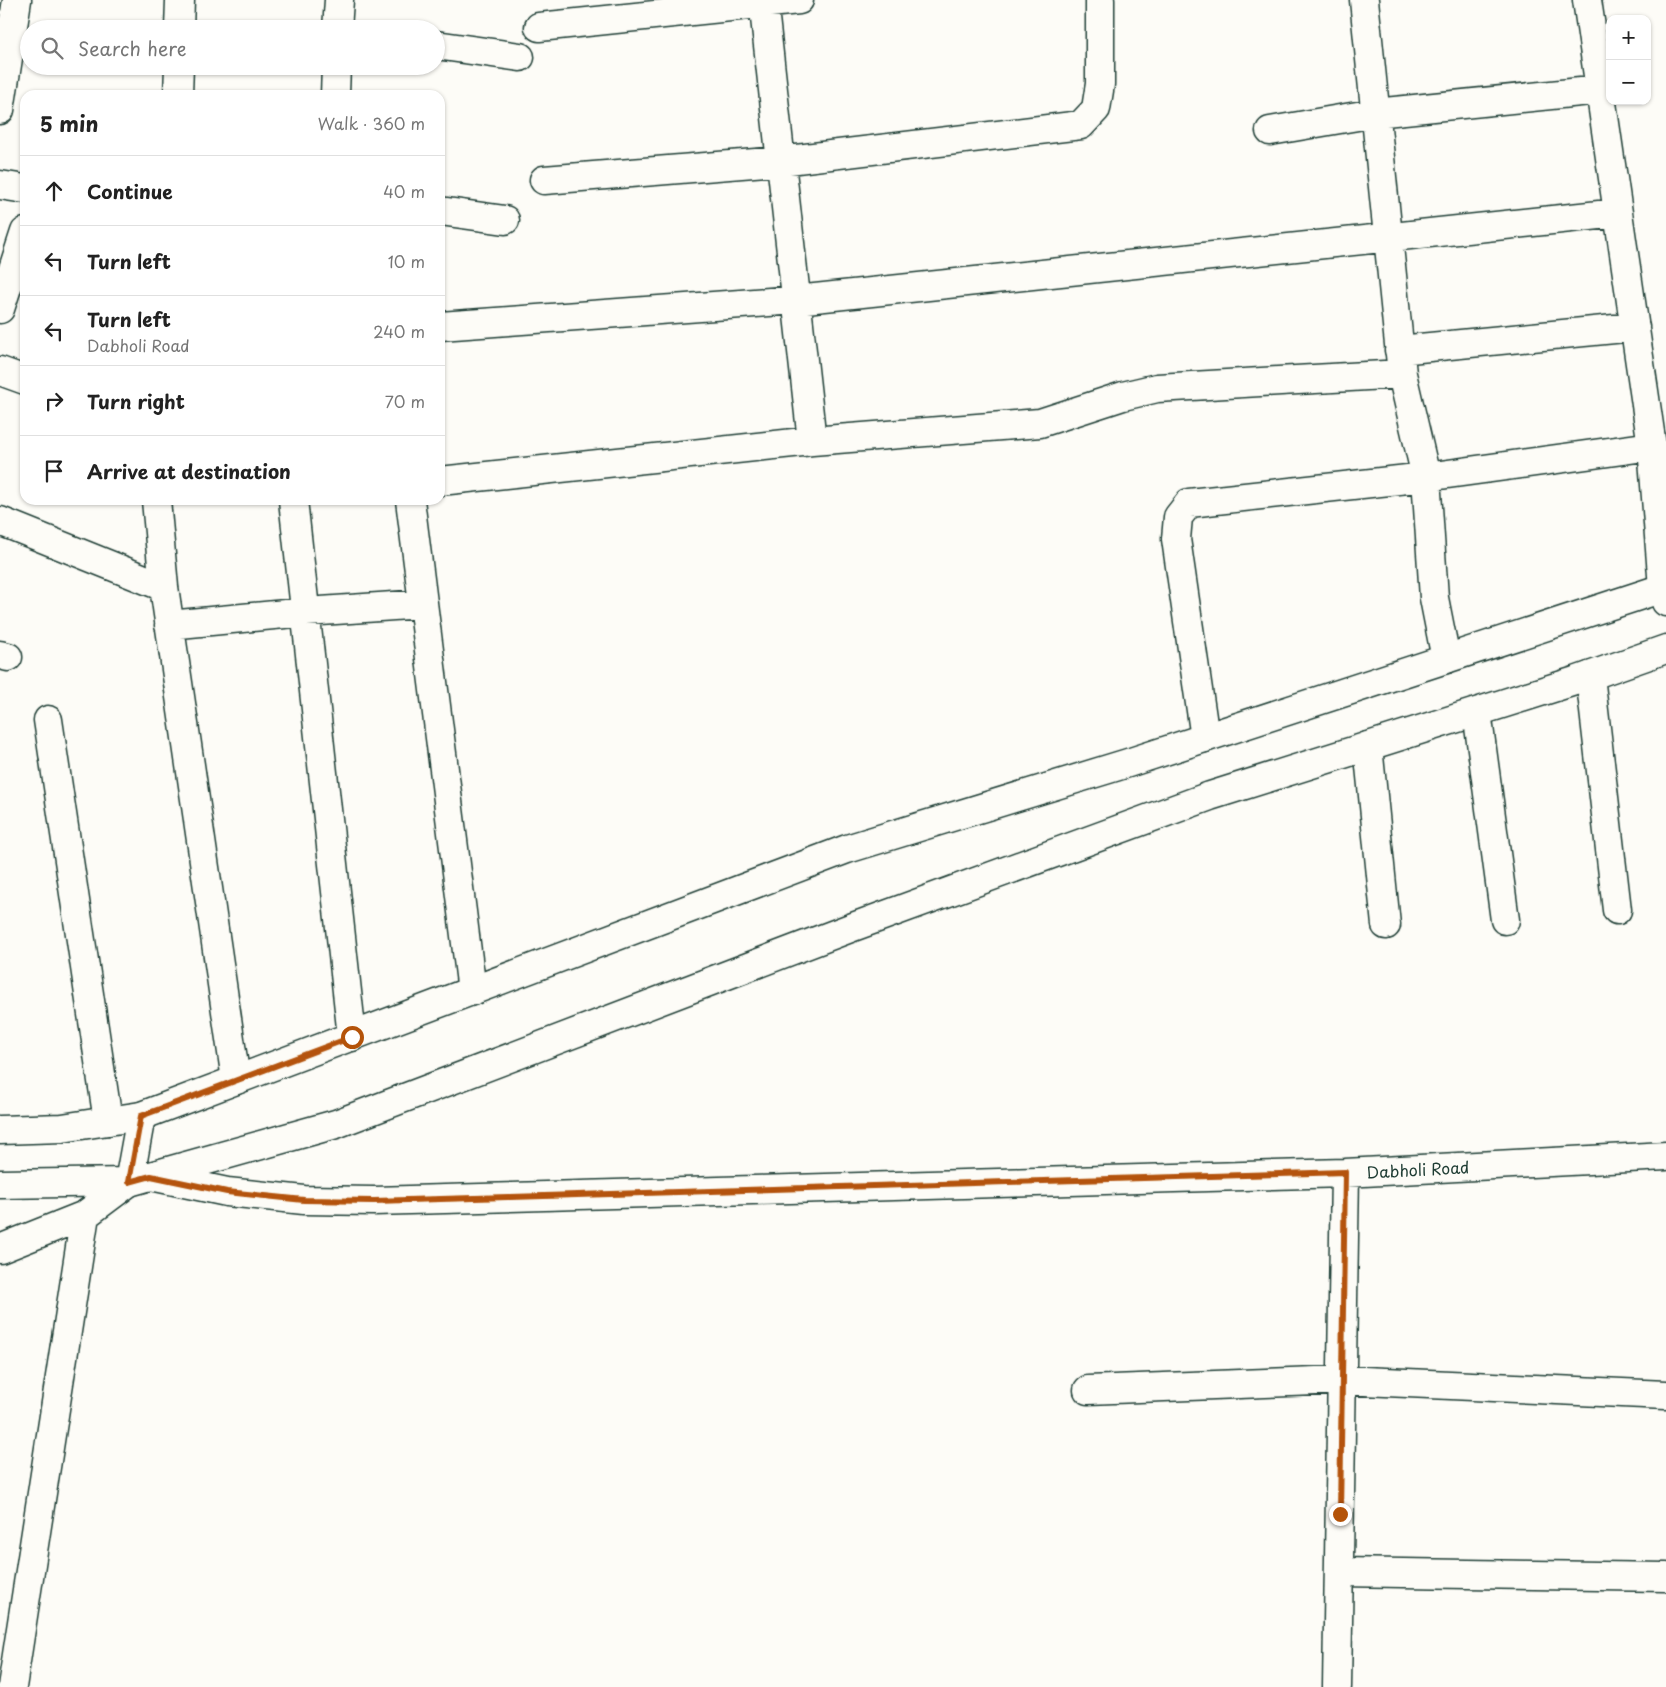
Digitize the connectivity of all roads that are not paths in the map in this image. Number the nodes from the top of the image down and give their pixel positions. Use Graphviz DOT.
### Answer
graph roads {
  1 [pos="17,0"];
  2 [pos="180,0"];
  3 [pos="339,0"];
  4 [pos="799,0"];
  5 [pos="1100,0"];
  6 [pos="1364,0"];
  7 [pos="1588,0"];
  8 [pos="763,2"];
  9 [pos="179,20"];
  10 [pos="337,20"];
  11 [pos="539,27"];
  12 [pos="445,46"];
  13 [pos="520,58"];
  14 [pos="178,75"];
  15 [pos="336,75"];
  16 [pos="178,90"];
  17 [pos="335,90"];
  18 [pos="1600,90"];
  19 [pos="0,110"];
  20 [pos="1375,113"];
  21 [pos="1270,131"];
  22 [pos="780,160"];
  23 [pos="544,180"];
  24 [pos="0,185"];
  25 [pos="20,188"];
  26 [pos="445,212"];
  27 [pos="1618,213"];
  28 [pos="505,220"];
  29 [pos="1388,237"];
  30 [pos="20,247"];
  31 [pos="796,300"];
  32 [pos="0,309"];
  33 [pos="445,326"];
  34 [pos="1635,326"];
  35 [pos="1400,362"];
  36 [pos="0,371"];
  37 [pos="20,378"];
  38 [pos="812,441"];
  39 [pos="1652,446"];
  40 [pos="1426,477"];
  41 [pos="445,480"];
  42 [pos="156,505"];
  43 [pos="294,505"];
  44 [pos="411,505"];
  45 [pos="0,521"];
  46 [pos="164,587"];
  47 [pos="1665,593"];
  48 [pos="423,604"];
  49 [pos="306,612"];
  50 [pos="169,625"];
  51 [pos="1666,649"];
  52 [pos="1446,659"];
  53 [pos="1590,676"];
  54 [pos="1477,712"];
  55 [pos="48,720"];
  56 [pos="1205,738"];
  57 [pos="1368,746"];
  58 [pos="1617,910"];
  59 [pos="1505,920"];
  60 [pos="1386,925"];
  61 [pos="472,991"];
  62 [pos="352,1037"];
  63 [pos="236,1080"];
  64 [pos="141,1116"];
  65 [pos="108,1121"];
  66 [pos="5,1131"];
  67 [pos="1666,1156"];
  68 [pos="1345,1172"];
  69 [pos="140,1179"];
  70 [pos="0,1184"];
  71 [pos="85,1215"];
  72 [pos="0,1249"];
  73 [pos="1342,1380"];
  74 [pos="1088,1390"];
  75 [pos="1666,1395"];
  76 [pos="1339,1572"];
  77 [pos="1666,1577"];
  78 [pos="12,1687"];
  79 [pos="1337,1687"];
  1 -- 19 [label="street"];
  2 -- 9 [label="street"];
  3 -- 10 [label="street"];
  4 -- 8 [label="street"];
  5 -- 22 [label="street"];
  6 -- 20 [label="street"];
  7 -- 18 [label="street"];
  8 -- 11 [label="street"];
  8 -- 22 [label="street"];
  12 -- 13 [label="street"];
  14 -- 16 [label="street"];
  15 -- 17 [label="street"];
  18 -- 20 [label="street"];
  18 -- 27 [label="street"];
  20 -- 21 [label="street"];
  20 -- 29 [label="street"];
  22 -- 23 [label="street"];
  22 -- 31 [label="street"];
  24 -- 25 [label="street"];
  26 -- 28 [label="street"];
  27 -- 29 [label="street"];
  27 -- 34 [label="street"];
  29 -- 31 [label="street"];
  29 -- 35 [label="street"];
  30 -- 32 [label="street"];
  31 -- 33 [label="street"];
  31 -- 38 [label="street"];
  34 -- 35 [label="street"];
  34 -- 39 [label="street"];
  35 -- 38 [label="street"];
  35 -- 40 [label="street"];
  36 -- 37 [label="street"];
  38 -- 41 [label="street"];
  39 -- 40 [label="street"];
  39 -- 47 [label="street"];
  40 -- 52 [label="street"];
  40 -- 56 [label="street"];
  42 -- 46 [label="street"];
  43 -- 49 [label="street"];
  44 -- 48 [label="street"];
  45 -- 46 [label="street"];
  46 -- 50 [label="street"];
  47 -- 52 [label="street"];
  48 -- 49 [label="street"];
  48 -- 61 [label="street"];
  49 -- 50 [label="street"];
  49 -- 62 [label="street"];
  50 -- 63 [label="street"];
  51 -- 53 [label="street"];
  52 -- 56 [label="street"];
  53 -- 54 [label="street"];
  53 -- 58 [label="street"];
  54 -- 57 [label="street"];
  54 -- 59 [label="street"];
  55 -- 65 [label="street"];
  56 -- 61 [label="street"];
  57 -- 60 [label="street"];
  57 -- 69 [label="street"];
  61 -- 62 [label="street"];
  62 -- 63 [label="street"];
  63 -- 64 [label="street"];
  64 -- 65 [label="street"];
  64 -- 69 [label="street"];
  65 -- 66 [label="street"];
  67 -- 68 [label="street, Dabholi Road"];
  68 -- 69 [label="street, Dabholi Road"];
  68 -- 73 [label="street"];
  69 -- 70 [label="street, Dabholi Road"];
  69 -- 71 [label="street"];
  71 -- 72 [label="street"];
  71 -- 78 [label="street"];
  73 -- 74 [label="street"];
  73 -- 75 [label="street"];
  73 -- 76 [label="street"];
  76 -- 77 [label="street"];
  76 -- 79 [label="street"];
}
